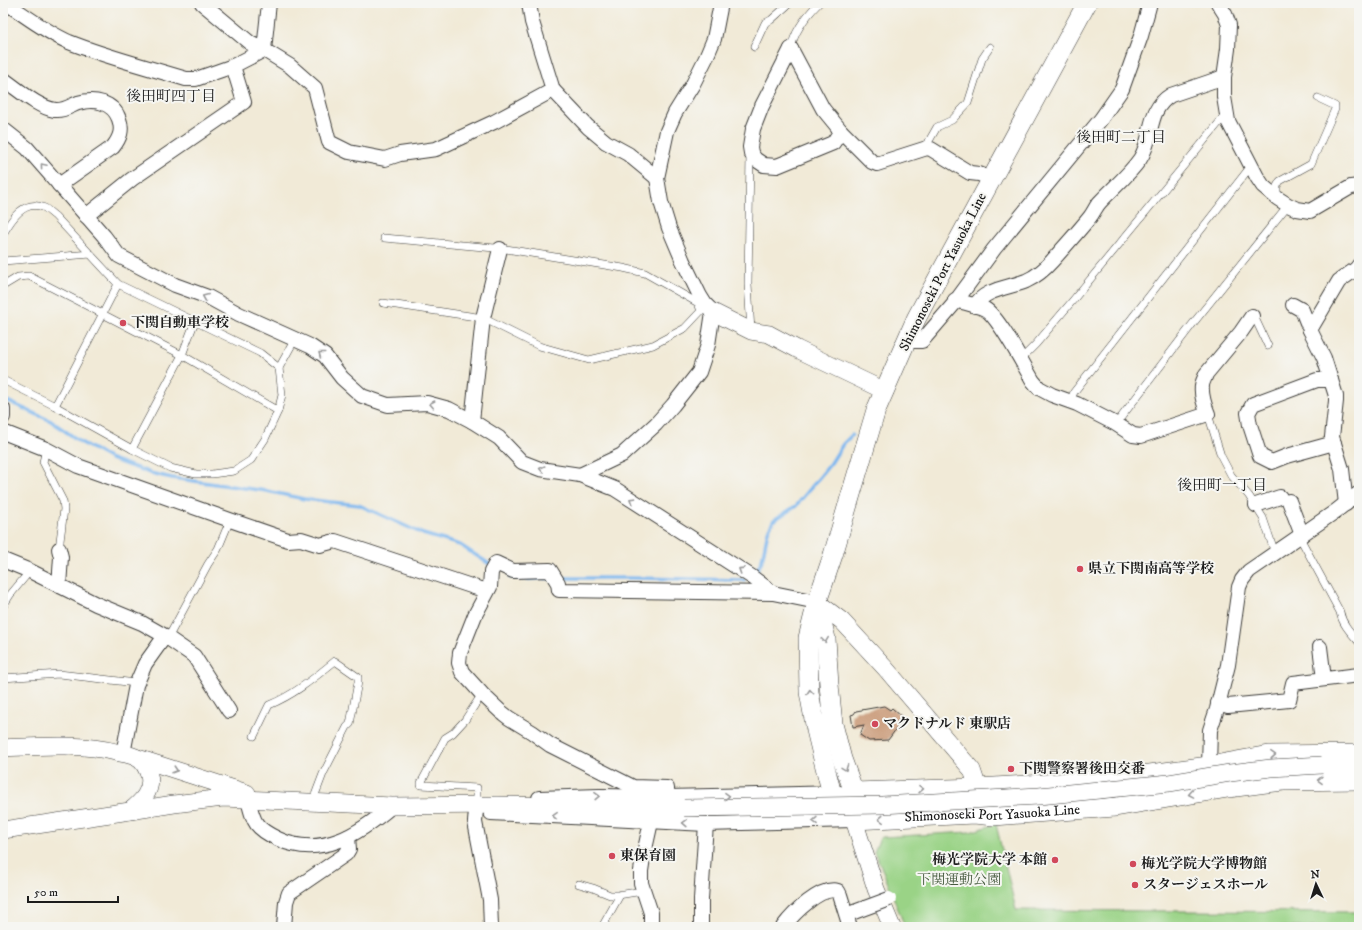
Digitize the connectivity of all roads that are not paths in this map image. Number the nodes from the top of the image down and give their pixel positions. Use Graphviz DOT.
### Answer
graph roads {
  1 [pos="6,3"];
  2 [pos="202,3"];
  3 [pos="269,3"];
  4 [pos="529,3"];
  5 [pos="721,3"];
  6 [pos="790,3"];
  7 [pos="819,3"];
  8 [pos="1087,3"];
  9 [pos="1150,3"];
  10 [pos="1218,3"];
  11 [pos="754,47"];
  12 [pos="990,47"];
  13 [pos="791,49"];
  14 [pos="264,50"];
  15 [pos="233,66"];
  16 [pos="1224,77"];
  17 [pos="3,78"];
  18 [pos="553,90"];
  19 [pos="1318,98"];
  20 [pos="1226,114"];
  21 [pos="3,129"];
  22 [pos="841,131"];
  23 [pos="927,148"];
  24 [pos="751,153"];
  25 [pos="1251,166"];
  26 [pos="657,178"];
  27 [pos="992,179"];
  28 [pos="59,185"];
  29 [pos="1359,186"];
  30 [pos="1282,202"];
  31 [pos="86,216"];
  32 [pos="3,234"];
  33 [pos="384,238"];
  34 [pos="500,248"];
  35 [pos="91,254"];
  36 [pos="3,261"];
  37 [pos="1359,265"];
  38 [pos="118,284"];
  39 [pos="3,286"];
  40 [pos="955,300"];
  41 [pos="383,303"];
  42 [pos="1294,305"];
  43 [pos="975,306"];
  44 [pos="714,312"];
  45 [pos="102,314"];
  46 [pos="1252,316"];
  47 [pos="483,318"];
  48 [pos="195,321"];
  49 [pos="1310,330"];
  50 [pos="751,331"];
  51 [pos="295,339"];
  52 [pos="906,341"];
  53 [pos="1268,346"];
  54 [pos="182,355"];
  55 [pos="1020,358"];
  56 [pos="279,368"];
  57 [pos="3,380"];
  58 [pos="1331,380"];
  59 [pos="884,391"];
  60 [pos="1070,402"];
  61 [pos="55,406"];
  62 [pos="3,409"];
  63 [pos="278,411"];
  64 [pos="1208,414"];
  65 [pos="3,417"];
  66 [pos="472,421"];
  67 [pos="1116,424"];
  68 [pos="3,432"];
  69 [pos="1334,443"];
  70 [pos="46,449"];
  71 [pos="132,449"];
  72 [pos="580,475"];
  73 [pos="1359,493"];
  74 [pos="172,499"];
  75 [pos="1346,504"];
  76 [pos="1256,505"];
  77 [pos="230,520"];
  78 [pos="1301,536"];
  79 [pos="301,539"];
  80 [pos="59,549"];
  81 [pos="1275,553"];
  82 [pos="3,560"];
  83 [pos="30,571"];
  84 [pos="59,586"];
  85 [pos="488,590"];
  86 [pos="773,593"];
  87 [pos="817,602"];
  88 [pos="3,606"];
  89 [pos="167,637"];
  90 [pos="1359,642"];
  91 [pos="1320,647"];
  92 [pos="1359,675"];
  93 [pos="3,678"];
  94 [pos="1324,679"];
  95 [pos="136,683"];
  96 [pos="482,694"];
  97 [pos="1218,703"];
  98 [pos="229,711"];
  99 [pos="254,736"];
  100 [pos="3,748"];
  101 [pos="1359,754"];
  102 [pos="131,756"];
  103 [pos="1209,766"];
  104 [pos="1359,766"];
  105 [pos="1359,780"];
  106 [pos="978,788"];
  107 [pos="854,792"];
  108 [pos="832,794"];
  109 [pos="667,797"];
  110 [pos="248,800"];
  111 [pos="270,800"];
  112 [pos="311,803"];
  113 [pos="433,805"];
  114 [pos="476,805"];
  115 [pos="392,806"];
  116 [pos="130,811"];
  117 [pos="854,820"];
  118 [pos="651,822"];
  119 [pos="706,824"];
  120 [pos="3,830"];
  121 [pos="348,837"];
  122 [pos="579,884"];
  123 [pos="643,891"];
  124 [pos="620,895"];
  125 [pos="889,900"];
  126 [pos="850,918"];
  127 [pos="284,927"];
  128 [pos="491,927"];
  129 [pos="602,927"];
  130 [pos="651,927"];
  131 [pos="701,927"];
  132 [pos="783,927"];
  133 [pos="892,927"];
  1 -- 15 [label="street"];
  2 -- 14 [label="street"];
  3 -- 14 [label="street"];
  4 -- 18 [label="street"];
  5 -- 26 [label="street"];
  6 -- 11 [label="lane"];
  7 -- 13 [label="lane"];
  8 -- 27 [label="main road, Shimonoseki Port Yasuoka Line"];
  9 -- 40 [label="street"];
  10 -- 16 [label="street"];
  12 -- 23 [label="lane"];
  13 -- 22 [label="street"];
  13 -- 24 [label="street"];
  14 -- 15 [label="street"];
  14 -- 18 [label="street"];
  15 -- 31 [label="street"];
  16 -- 20 [label="street"];
  16 -- 43 [label="street"];
  17 -- 28 [label="street"];
  18 -- 26 [label="street"];
  19 -- 30 [label="lane"];
  20 -- 25 [label="street"];
  20 -- 55 [label="lane"];
  28 -- 21 [label="street, one-way"];
  22 -- 23 [label="street"];
  22 -- 24 [label="street"];
  23 -- 27 [label="street"];
  24 -- 50 [label="lane"];
  25 -- 30 [label="street"];
  25 -- 60 [label="lane"];
  26 -- 44 [label="street"];
  27 -- 52 [label="main road, Shimonoseki Port Yasuoka Line"];
  28 -- 31 [label="street"];
  29 -- 30 [label="street"];
  30 -- 67 [label="lane"];
  51 -- 31 [label="street, one-way"];
  32 -- 35 [label="lane"];
  33 -- 34 [label="lane"];
  34 -- 47 [label="street"];
  34 -- 47 [label="lane"];
  35 -- 36 [label="lane"];
  35 -- 38 [label="lane"];
  37 -- 49 [label="street"];
  38 -- 45 [label="lane"];
  38 -- 48 [label="lane"];
  39 -- 45 [label="lane"];
  40 -- 43 [label="street"];
  40 -- 52 [label="street"];
  41 -- 47 [label="lane"];
  42 -- 49 [label="street"];
  43 -- 55 [label="street"];
  44 -- 50 [label="street"];
  44 -- 72 [label="street"];
  45 -- 54 [label="lane"];
  45 -- 61 [label="lane"];
  46 -- 53 [label="lane"];
  46 -- 64 [label="street"];
  47 -- 66 [label="street"];
  48 -- 54 [label="lane"];
  48 -- 56 [label="lane"];
  49 -- 58 [label="street"];
  50 -- 59 [label="street"];
  51 -- 56 [label="lane"];
  66 -- 51 [label="street, one-way"];
  52 -- 59 [label="main road, Shimonoseki Port Yasuoka Line"];
  54 -- 63 [label="lane"];
  54 -- 71 [label="lane"];
  55 -- 60 [label="street"];
  56 -- 63 [label="lane"];
  57 -- 61 [label="lane"];
  58 -- 69 [label="street"];
  58 -- 69 [label="street"];
  59 -- 87 [label="main road, Shimonoseki Port Yasuoka Line"];
  60 -- 67 [label="street"];
  61 -- 71 [label="lane"];
  62 -- 65 [label="street"];
  63 -- 71 [label="lane"];
  64 -- 67 [label="street"];
  64 -- 76 [label="lane"];
  72 -- 66 [label="street, one-way"];
  68 -- 70 [label="street"];
  69 -- 75 [label="street"];
  70 -- 74 [label="street"];
  70 -- 80 [label="lane"];
  86 -- 72 [label="street, one-way"];
  73 -- 75 [label="street"];
  74 -- 77 [label="street"];
  74 -- 79 [label="street"];
  75 -- 78 [label="street"];
  76 -- 78 [label="street"];
  76 -- 81 [label="lane"];
  77 -- 79 [label="street"];
  77 -- 89 [label="lane"];
  78 -- 81 [label="street"];
  78 -- 90 [label="lane"];
  79 -- 85 [label="street"];
  80 -- 84 [label="street"];
  81 -- 97 [label="street"];
  82 -- 83 [label="street"];
  83 -- 84 [label="street"];
  83 -- 88 [label="lane"];
  84 -- 89 [label="street"];
  85 -- 86 [label="street"];
  85 -- 96 [label="street"];
  86 -- 87 [label="street"];
  87 -- 106 [label="street"];
  87 -- 107 [label="main road, one-way"];
  108 -- 87 [label="main road, Shimonoseki Port Yasuoka Line, one-way"];
  89 -- 95 [label="street"];
  89 -- 98 [label="street"];
  91 -- 94 [label="street"];
  92 -- 94 [label="street"];
  93 -- 95 [label="lane"];
  94 -- 97 [label="street"];
  95 -- 102 [label="street"];
  96 -- 109 [label="street"];
  96 -- 114 [label="lane"];
  97 -- 103 [label="street"];
  99 -- 112 [label="lane"];
  100 -- 102 [label="street"];
  103 -- 101 [label="main road, Shimonoseki Port Yasuoka Line, one-way"];
  102 -- 111 [label="street, one-way"];
  102 -- 116 [label="street"];
  103 -- 106 [label="main road, Shimonoseki Port Yasuoka Line"];
  104 -- 113 [label="street, bridge"];
  105 -- 117 [label="main road, Shimonoseki Port Yasuoka Line, one-way"];
  107 -- 106 [label="main road, Shimonoseki Port Yasuoka Line, one-way"];
  107 -- 108 [label="street"];
  107 -- 117 [label="street"];
  109 -- 108 [label="street, one-way"];
  108 -- 117 [label="main road, Shimonoseki Port Yasuoka Line"];
  114 -- 109 [label="street, one-way"];
  110 -- 111 [label="street"];
  110 -- 116 [label="street"];
  110 -- 121 [label="street"];
  111 -- 112 [label="street"];
  112 -- 115 [label="street"];
  113 -- 114 [label="street"];
  113 -- 115 [label="street"];
  118 -- 114 [label="street, one-way"];
  114 -- 128 [label="street"];
  115 -- 121 [label="street"];
  116 -- 120 [label="street"];
  117 -- 119 [label="street, one-way"];
  117 -- 133 [label="street"];
  119 -- 118 [label="street, one-way"];
  118 -- 123 [label="street"];
  119 -- 131 [label="street"];
  121 -- 127 [label="street"];
  122 -- 124 [label="lane"];
  123 -- 124 [label="lane"];
  123 -- 130 [label="street"];
  124 -- 129 [label="lane"];
  125 -- 126 [label="street, bridge"];
  126 -- 132 [label="street"];
}
